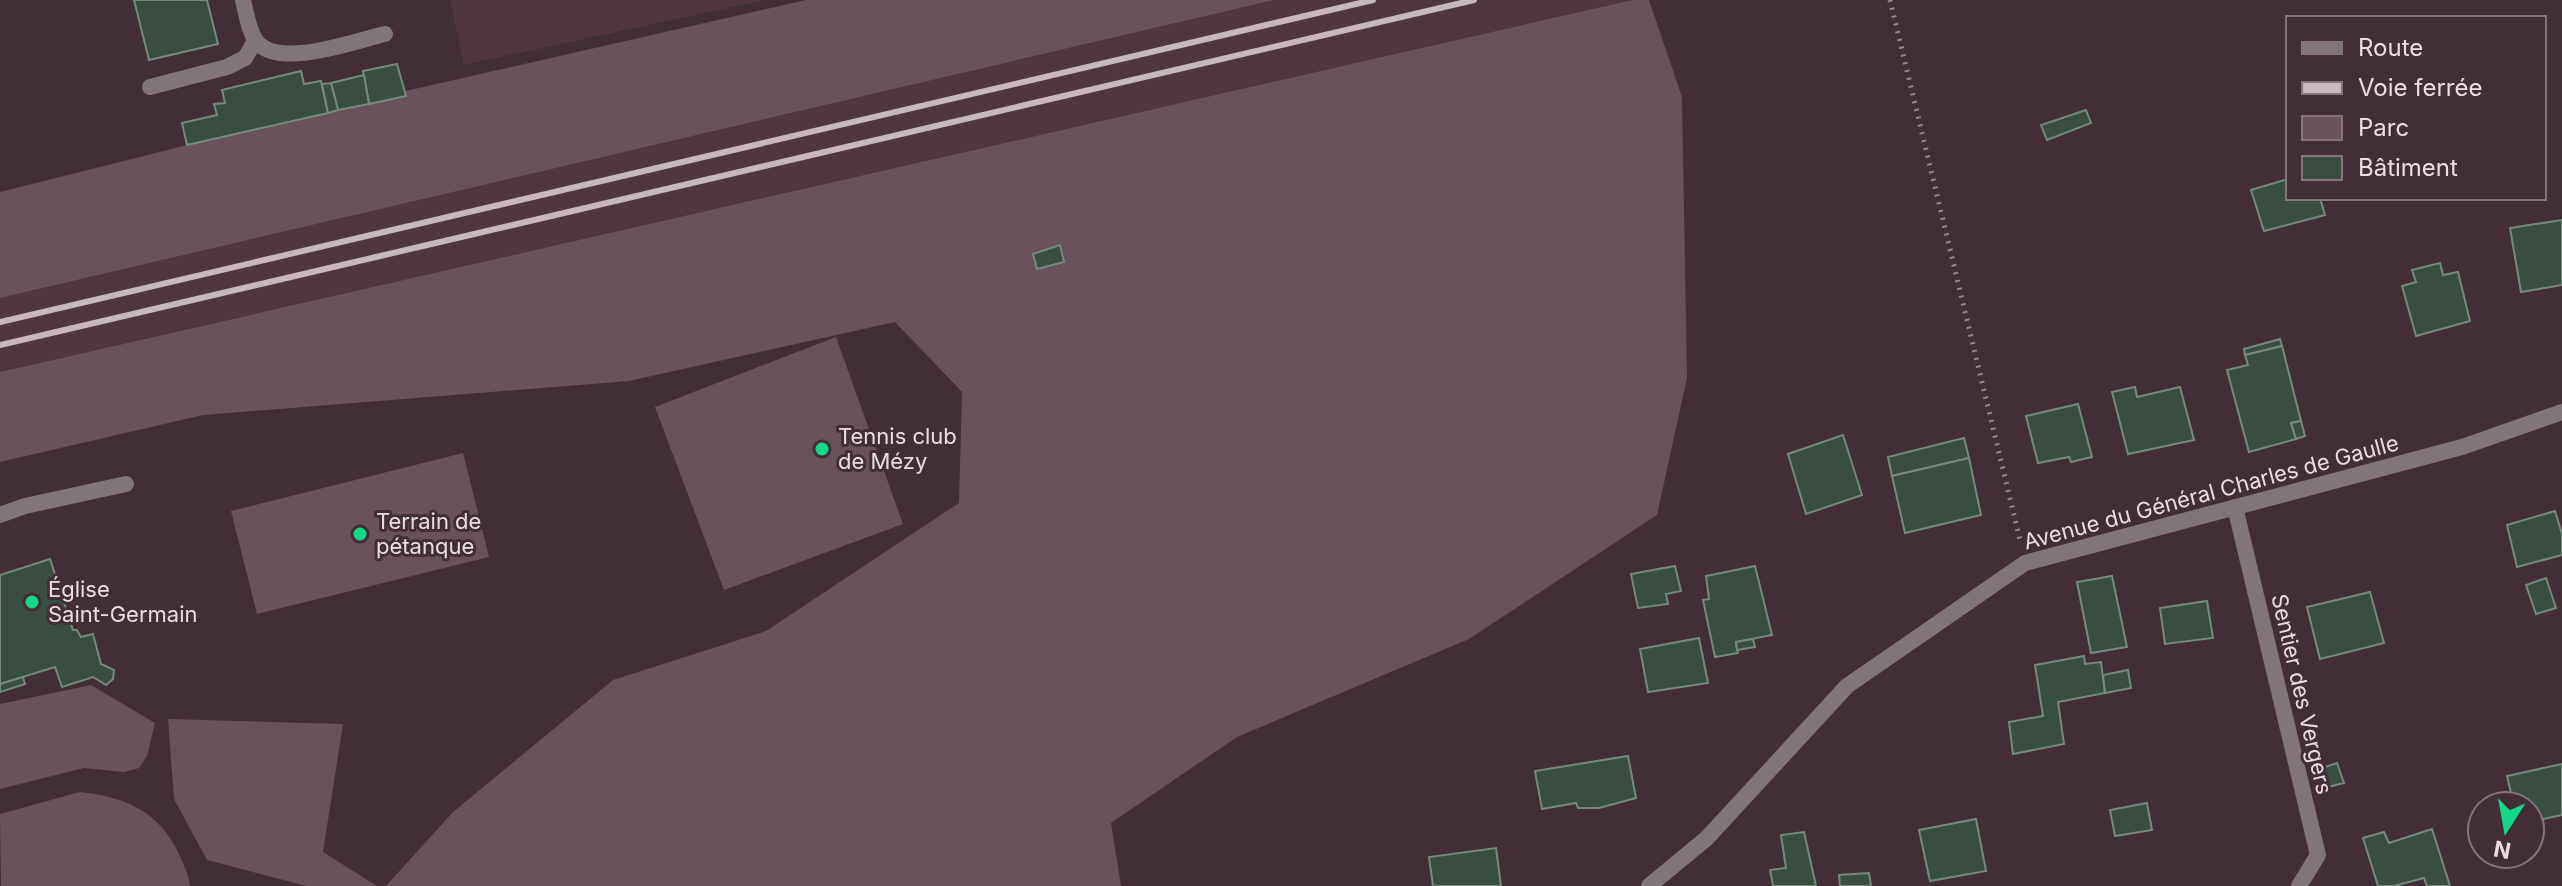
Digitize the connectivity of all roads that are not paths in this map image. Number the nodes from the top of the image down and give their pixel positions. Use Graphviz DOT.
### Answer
graph roads {
  1 [pos="243,0"];
  2 [pos="385,34"];
  3 [pos="255,41"];
  4 [pos="150,87"];
  5 [pos="2562,412"];
  6 [pos="126,484"];
  7 [pos="2235,507"];
  8 [pos="0,515"];
  9 [pos="1649,886"];
  10 [pos="2299,886"];
  1 -- 3 [label="street"];
  2 -- 3 [label="street"];
  3 -- 4 [label="street"];
  5 -- 7 [label="street, Avenue du Général Charles de Gaulle"];
  6 -- 8 [label="street"];
  7 -- 9 [label="street, Avenue du Général Charles de Gaulle"];
  7 -- 10 [label="street, Sentier des Vergers"];
}
